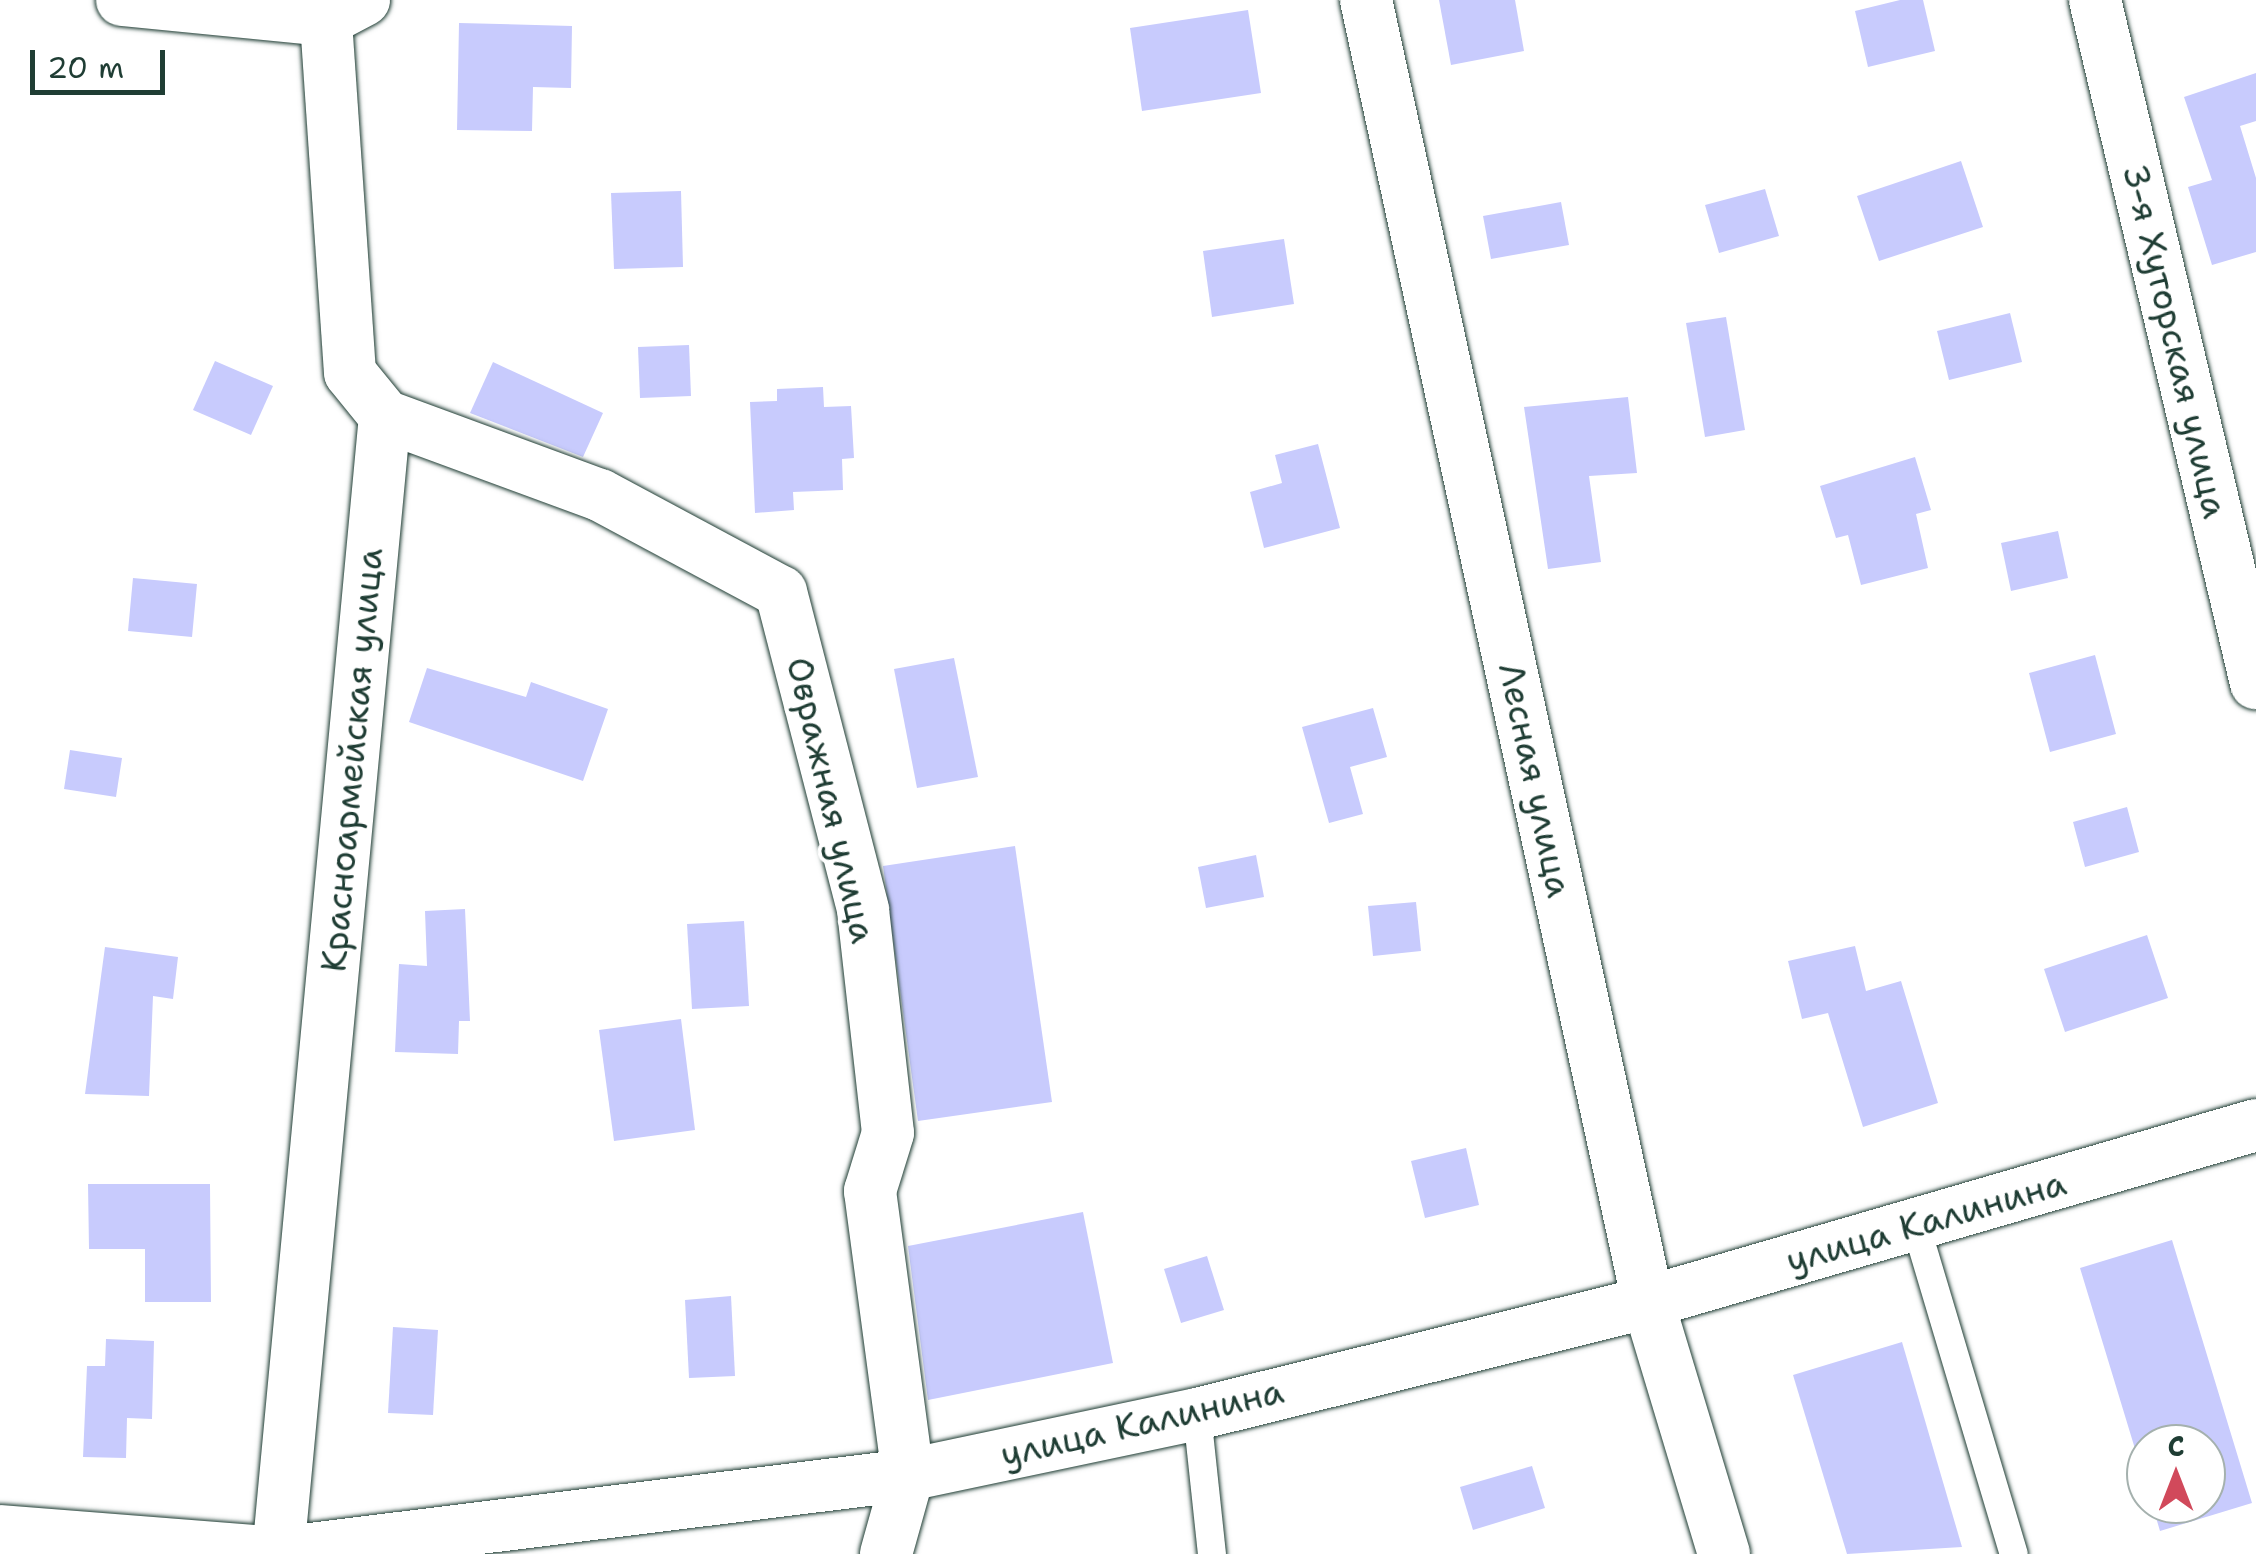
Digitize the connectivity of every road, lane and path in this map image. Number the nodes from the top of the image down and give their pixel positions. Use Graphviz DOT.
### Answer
graph roads {
  1 [pos="122,0"];
  2 [pos="1366,0"];
  3 [pos="2094,0"];
  4 [pos="345,10"];
  5 [pos="384,416"];
  6 [pos="2256,683"];
  7 [pos="2256,1126"];
  8 [pos="1916,1226"];
  9 [pos="1648,1302"];
  10 [pos="1197,1414"];
  11 [pos="908,1474"];
  12 [pos="0,1531"];
  13 [pos="278,1553"];
  14 [pos="886,1554"];
  15 [pos="1212,1554"];
  16 [pos="1724,1554"];
  17 [pos="2014,1554"];
  1 -- 4 [label="street"];
  2 -- 9 [label="street, Лесная улица"];
  3 -- 6 [label="street, 3-я Хуторская улица"];
  4 -- 5 [label="street"];
  5 -- 11 [label="street, Овражная улица"];
  5 -- 13 [label="street, Красноармейская улица"];
  7 -- 8 [label="street, улица Калинина"];
  8 -- 9 [label="street, улица Калинина"];
  8 -- 17 [label="lane"];
  9 -- 10 [label="street, улица Калинина"];
  9 -- 16 [label="street, Лесная улица"];
  10 -- 11 [label="street, улица Калинина"];
  10 -- 15 [label="lane"];
  11 -- 13 [label="street, улица Калинина"];
  11 -- 14 [label="street, Овражная улица"];
  12 -- 13 [label="street, улица Калинина"];
}
